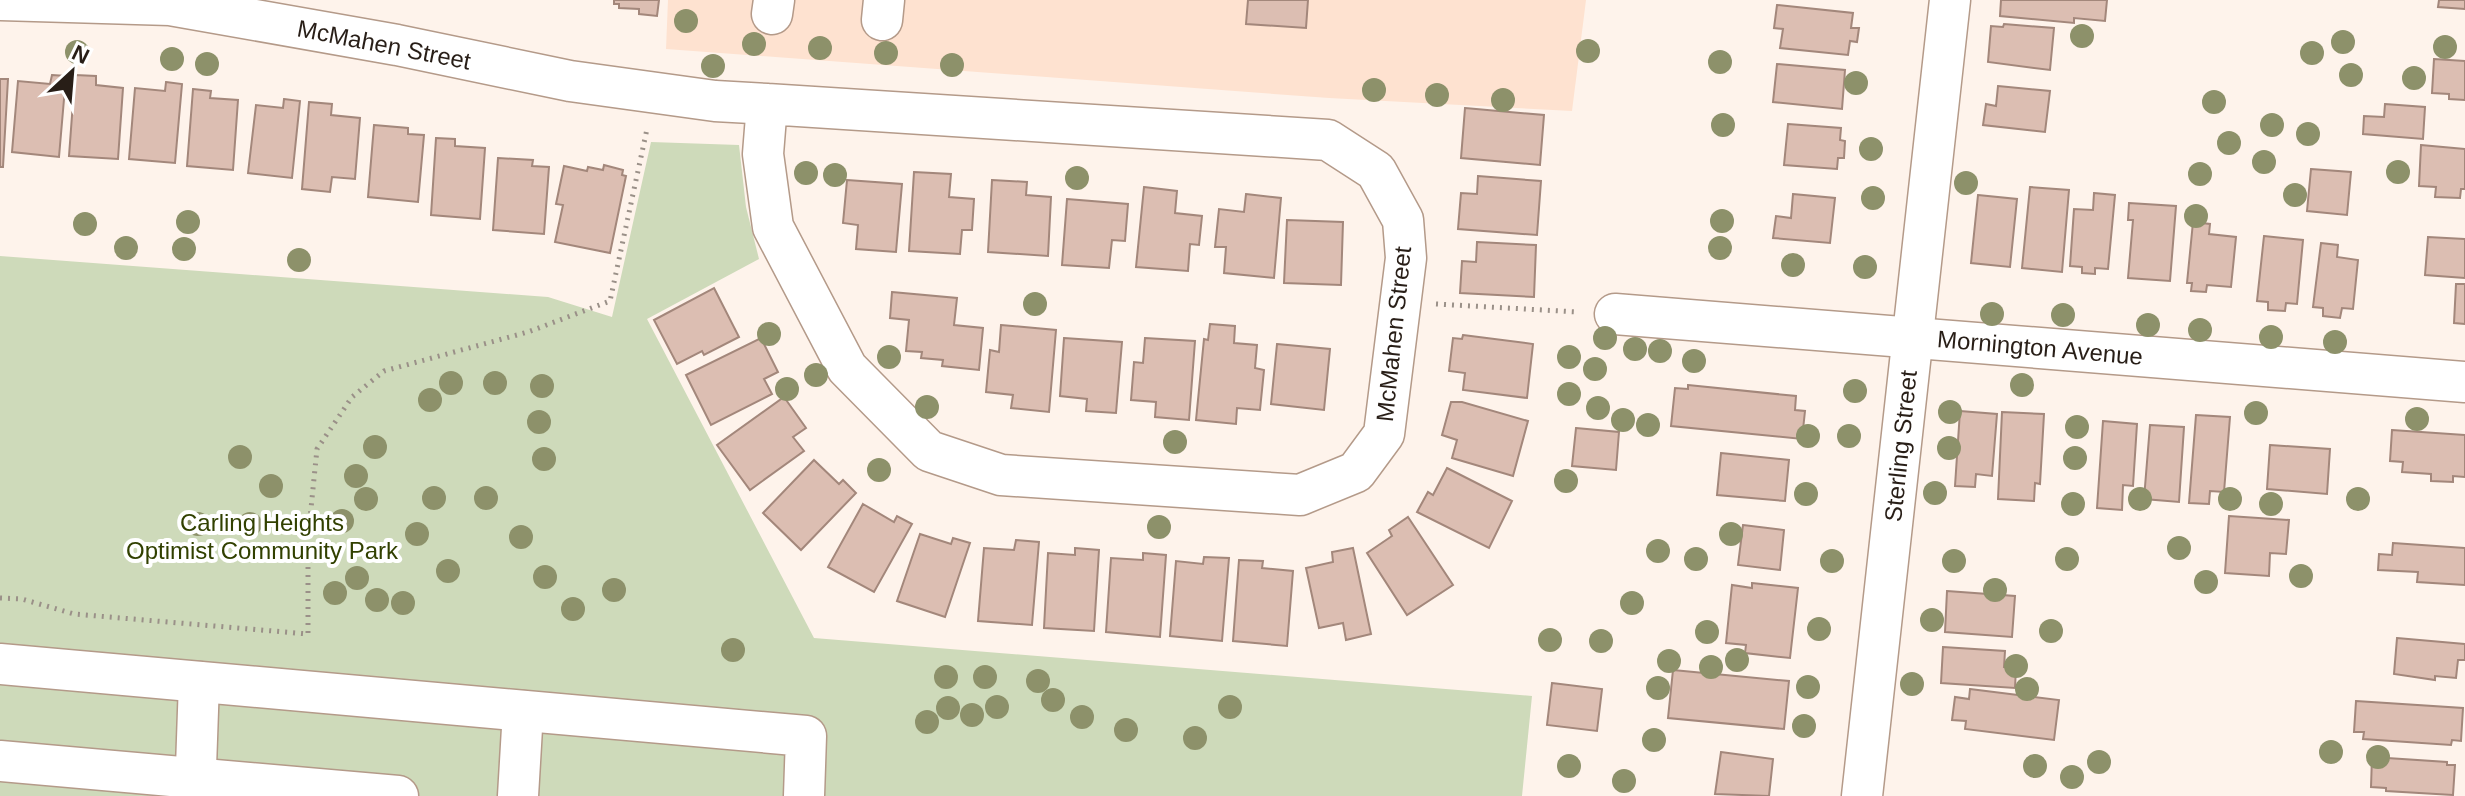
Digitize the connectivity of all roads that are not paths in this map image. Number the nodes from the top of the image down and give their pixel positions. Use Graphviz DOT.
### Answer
graph roads {
  1 [pos="0,0"];
  2 [pos="1950,0"];
  3 [pos="767,104"];
  4 [pos="1615,314"];
  5 [pos="1914,338"];
  6 [pos="2465,382"];
  7 [pos="0,664"];
  8 [pos="199,682"];
  9 [pos="523,711"];
  10 [pos="0,761"];
  11 [pos="195,787"];
  12 [pos="398,796"];
  13 [pos="518,796"];
  14 [pos="804,796"];
  15 [pos="1862,796"];
  1 -- 3 [label="street, McMahen Street"];
  2 -- 5 [label="street, Sterling Street"];
  3 -- 3 [label="street, McMahen Street"];
  4 -- 5 [label="street, Mornington Avenue"];
  5 -- 6 [label="street, Mornington Avenue"];
  5 -- 15 [label="street, Sterling Street"];
  7 -- 8 [label="street"];
  8 -- 9 [label="street"];
  8 -- 11 [label="street"];
  9 -- 13 [label="street"];
  9 -- 14 [label="street"];
  10 -- 11 [label="street"];
  11 -- 12 [label="street"];
}
